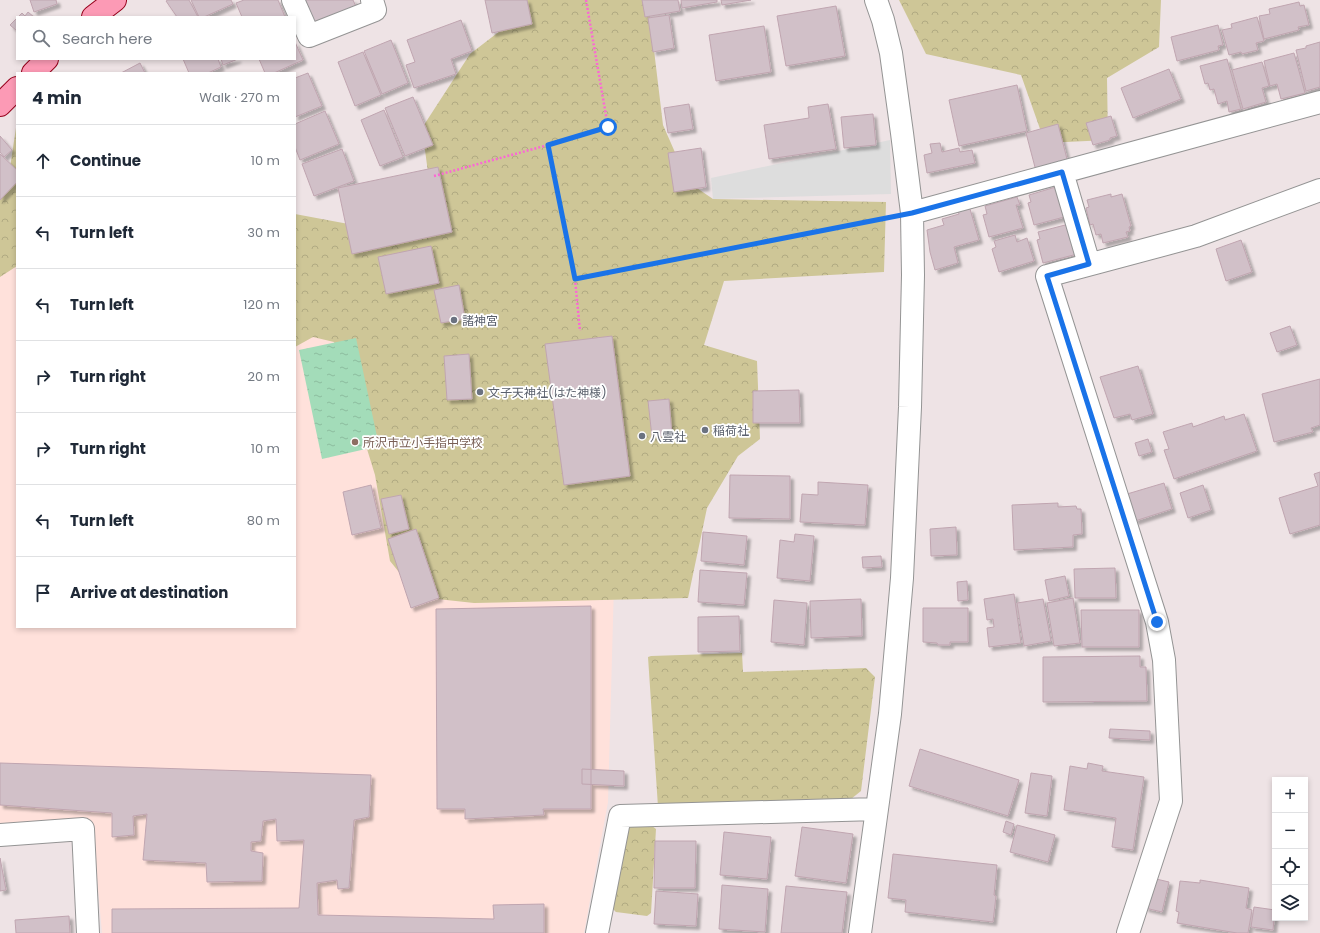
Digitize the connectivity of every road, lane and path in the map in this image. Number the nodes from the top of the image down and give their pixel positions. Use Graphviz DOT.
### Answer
graph roads {
  1 [pos="115,0"];
  2 [pos="293,0"];
  3 [pos="372,0"];
  4 [pos="586,0"];
  5 [pos="876,0"];
  6 [pos="94,16"];
  7 [pos="46,60"];
  8 [pos="34,72"];
  9 [pos="16,89"];
  10 [pos="1320,102"];
  11 [pos="0,105"];
  12 [pos="548,145"];
  13 [pos="1062,172"];
  14 [pos="434,176"];
  15 [pos="1320,190"];
  16 [pos="912,213"];
  17 [pos="1089,264"];
  18 [pos="575,279"];
  19 [pos="580,331"];
  20 [pos="877,809"];
  21 [pos="0,834"];
  22 [pos="88,933"];
  23 [pos="598,933"];
  24 [pos="860,933"];
  25 [pos="1128,933"];
  1 -- 6 [label="main road"];
  2 -- 3 [label="street"];
  4 -- 12 [label="path"];
  5 -- 16 [label="street"];
  7 -- 8 [label="main road"];
  9 -- 11 [label="main road"];
  10 -- 13 [label="street"];
  12 -- 14 [label="path"];
  12 -- 18 [label="path"];
  13 -- 16 [label="street"];
  13 -- 17 [label="street"];
  15 -- 17 [label="street"];
  16 -- 18 [label="path"];
  16 -- 20 [label="street"];
  17 -- 25 [label="street"];
  18 -- 19 [label="path"];
  20 -- 23 [label="street"];
  20 -- 24 [label="street"];
  21 -- 22 [label="street"];
}
